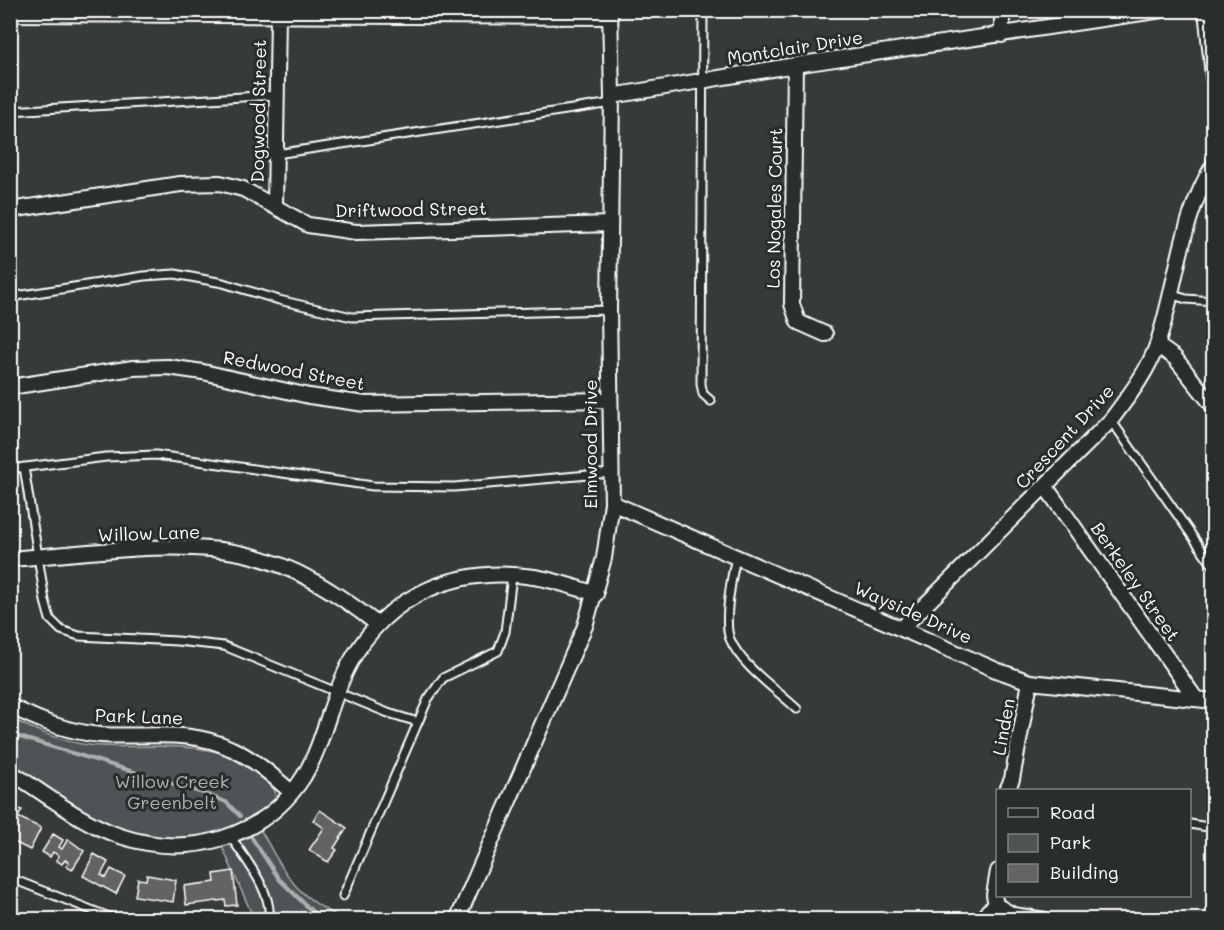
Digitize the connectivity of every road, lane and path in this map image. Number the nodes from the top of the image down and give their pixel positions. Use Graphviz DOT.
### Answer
graph roads {
  1 [pos="703,10"];
  2 [pos="1002,10"];
  3 [pos="1162,10"];
  4 [pos="1206,10"];
  5 [pos="10,14"];
  6 [pos="610,14"];
  7 [pos="278,16"];
  8 [pos="1002,35"];
  9 [pos="795,65"];
  10 [pos="702,81"];
  11 [pos="1214,85"];
  12 [pos="277,95"];
  13 [pos="612,99"];
  14 [pos="10,111"];
  15 [pos="276,154"];
  16 [pos="1214,164"];
  17 [pos="275,206"];
  18 [pos="10,210"];
  19 [pos="609,224"];
  20 [pos="1170,294"];
  21 [pos="10,297"];
  22 [pos="1214,301"];
  23 [pos="609,310"];
  24 [pos="825,334"];
  25 [pos="1157,345"];
  26 [pos="10,387"];
  27 [pos="609,399"];
  28 [pos="711,401"];
  29 [pos="1214,407"];
  30 [pos="1111,420"];
  31 [pos="24,467"];
  32 [pos="10,469"];
  33 [pos="611,473"];
  34 [pos="1045,486"];
  35 [pos="612,503"];
  36 [pos="736,556"];
  37 [pos="38,557"];
  38 [pos="10,558"];
  39 [pos="1214,567"];
  40 [pos="512,576"];
  41 [pos="596,594"];
  42 [pos="377,624"];
  43 [pos="902,628"];
  44 [pos="1030,682"];
  45 [pos="337,691"];
  46 [pos="1196,699"];
  47 [pos="1214,701"];
  48 [pos="10,706"];
  49 [pos="797,709"];
  50 [pos="418,722"];
  51 [pos="10,772"];
  52 [pos="1011,787"];
  53 [pos="291,792"];
  54 [pos="1191,824"];
  55 [pos="1214,828"];
  56 [pos="231,837"];
  57 [pos="10,878"];
  58 [pos="996,883"];
  59 [pos="343,896"];
  60 [pos="996,905"];
  61 [pos="117,920"];
  62 [pos="269,920"];
  63 [pos="457,920"];
  64 [pos="986,920"];
  65 [pos="1045,920"];
  1 -- 10 [label="lane"];
  2 -- 8 [label="street"];
  3 -- 8 [label="street, Montclair Drive"];
  4 -- 11 [label="street"];
  5 -- 7 [label="street"];
  6 -- 7 [label="street"];
  6 -- 13 [label="street, Elmwood Drive"];
  7 -- 12 [label="street, Dogwood Street"];
  8 -- 9 [label="street, Montclair Drive"];
  9 -- 10 [label="street, Montclair Drive"];
  9 -- 24 [label="street, Los Nogales Court"];
  10 -- 13 [label="street, Montclair Drive"];
  10 -- 28 [label="lane"];
  12 -- 14 [label="lane"];
  12 -- 15 [label="street, Dogwood Street"];
  13 -- 15 [label="lane"];
  13 -- 19 [label="street, Elmwood Drive"];
  15 -- 17 [label="street, Dogwood Street"];
  16 -- 20 [label="street, Crescent Drive"];
  17 -- 18 [label="street, Driftwood Street"];
  17 -- 19 [label="street, Driftwood Street"];
  19 -- 23 [label="street, Elmwood Drive"];
  20 -- 22 [label="lane"];
  20 -- 25 [label="street, Crescent Drive"];
  21 -- 23 [label="lane"];
  23 -- 27 [label="street, Elmwood Drive"];
  25 -- 29 [label="street"];
  25 -- 30 [label="street, Crescent Drive"];
  26 -- 27 [label="street, Redwood Street"];
  27 -- 33 [label="street, Elmwood Drive"];
  30 -- 34 [label="street, Crescent Drive"];
  30 -- 39 [label="lane"];
  31 -- 32 [label="lane"];
  31 -- 33 [label="lane"];
  31 -- 37 [label="lane"];
  33 -- 35 [label="street, Elmwood Drive"];
  34 -- 43 [label="street, Crescent Drive"];
  34 -- 46 [label="street, Berkeley Street"];
  35 -- 36 [label="street, Wayside Drive"];
  35 -- 41 [label="street, Elmwood Drive"];
  36 -- 43 [label="street, Wayside Drive"];
  36 -- 49 [label="lane"];
  37 -- 38 [label="street, Willow Lane"];
  37 -- 42 [label="street, Willow Lane"];
  37 -- 45 [label="lane"];
  40 -- 41 [label="street"];
  40 -- 42 [label="street"];
  40 -- 50 [label="lane"];
  41 -- 63 [label="street, Elmwood Drive"];
  42 -- 45 [label="street"];
  43 -- 44 [label="street, Wayside Drive"];
  44 -- 46 [label="street, Wayside Drive"];
  44 -- 52 [label="street, Linden"];
  45 -- 50 [label="lane"];
  45 -- 53 [label="street"];
  46 -- 47 [label="street, Wayside Drive"];
  48 -- 53 [label="street, Park Lane"];
  50 -- 59 [label="lane"];
  51 -- 56 [label="street"];
  53 -- 56 [label="street"];
  54 -- 55 [label="lane"];
  56 -- 62 [label="lane"];
  57 -- 61 [label="lane"];
  58 -- 60 [label="street"];
  60 -- 64 [label="street"];
  60 -- 65 [label="street"];
}
